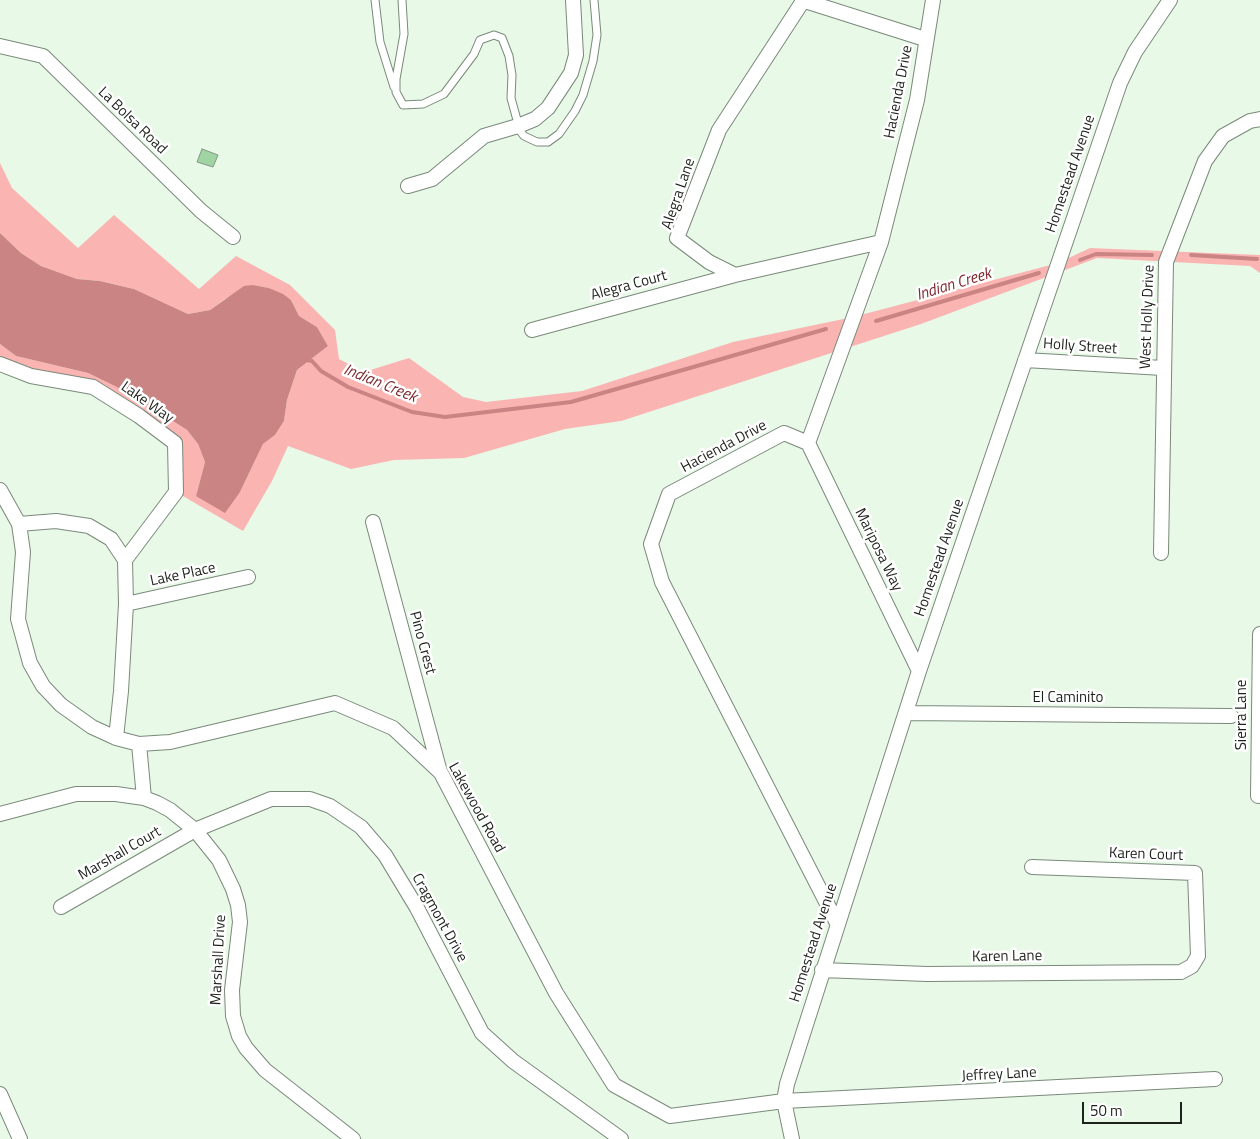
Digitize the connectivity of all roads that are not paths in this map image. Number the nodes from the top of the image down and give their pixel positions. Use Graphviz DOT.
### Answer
graph roads {
  1 [pos="375,0"];
  2 [pos="402,0"];
  3 [pos="573,0"];
  4 [pos="594,0"];
  5 [pos="802,0"];
  6 [pos="933,0"];
  7 [pos="1170,0"];
  8 [pos="925,39"];
  9 [pos="0,46"];
  10 [pos="396,92"];
  11 [pos="1260,119"];
  12 [pos="518,126"];
  13 [pos="408,186"];
  14 [pos="233,237"];
  15 [pos="881,242"];
  16 [pos="734,274"];
  17 [pos="532,330"];
  18 [pos="1025,360"];
  19 [pos="0,364"];
  20 [pos="1162,368"];
  21 [pos="808,443"];
  22 [pos="0,490"];
  23 [pos="373,522"];
  24 [pos="19,524"];
  25 [pos="1161,553"];
  26 [pos="125,560"];
  27 [pos="248,577"];
  28 [pos="126,604"];
  29 [pos="1260,634"];
  30 [pos="919,672"];
  31 [pos="906,713"];
  32 [pos="1230,716"];
  33 [pos="116,738"];
  34 [pos="139,744"];
  35 [pos="440,773"];
  36 [pos="1260,796"];
  37 [pos="144,798"];
  38 [pos="0,814"];
  39 [pos="196,830"];
  40 [pos="1032,868"];
  41 [pos="61,907"];
  42 [pos="838,922"];
  43 [pos="1192,966"];
  44 [pos="822,970"];
  45 [pos="1215,1079"];
  46 [pos="0,1094"];
  47 [pos="784,1101"];
  48 [pos="20,1139"];
  49 [pos="353,1139"];
  50 [pos="621,1139"];
  51 [pos="792,1139"];
  1 -- 10 [label="lane"];
  2 -- 10 [label="lane"];
  3 -- 12 [label="street"];
  4 -- 12 [label="lane"];
  5 -- 8 [label="street"];
  5 -- 16 [label="street, Alegra Lane"];
  6 -- 8 [label="street, Hacienda Drive"];
  7 -- 18 [label="street, Homestead Avenue"];
  8 -- 15 [label="street, Hacienda Drive"];
  9 -- 14 [label="street, La Bolsa Road"];
  10 -- 12 [label="lane"];
  11 -- 20 [label="street, West Holly Drive"];
  12 -- 13 [label="street"];
  15 -- 16 [label="street"];
  15 -- 21 [label="street, Hacienda Drive"];
  16 -- 17 [label="street, Alegra Court"];
  18 -- 20 [label="street, Holly Street"];
  18 -- 30 [label="street, Homestead Avenue"];
  19 -- 26 [label="street, Lake Way"];
  20 -- 25 [label="street, West Holly Drive"];
  21 -- 30 [label="street, Mariposa Way"];
  21 -- 42 [label="street, Hacienda Drive"];
  22 -- 24 [label="street, Lakewood Road"];
  23 -- 35 [label="street, Pino Crest"];
  24 -- 26 [label="street"];
  24 -- 33 [label="street, Lakewood Road"];
  26 -- 28 [label="street"];
  27 -- 28 [label="street, Lake Place"];
  28 -- 33 [label="street"];
  29 -- 36 [label="street, Sierra Lane"];
  30 -- 31 [label="street, Homestead Avenue"];
  31 -- 32 [label="street, El Caminito"];
  31 -- 42 [label="street, Homestead Avenue"];
  33 -- 34 [label="street, Lakewood Road"];
  34 -- 35 [label="street, Lakewood Road"];
  34 -- 37 [label="street"];
  35 -- 47 [label="street, Lakewood Road"];
  37 -- 38 [label="street, Marshall Drive"];
  37 -- 39 [label="street, Marshall Drive"];
  39 -- 41 [label="street, Marshall Court"];
  39 -- 49 [label="street, Marshall Drive"];
  39 -- 50 [label="street, Cragmont Drive"];
  40 -- 43 [label="street, Karen Court"];
  42 -- 44 [label="street, Homestead Avenue"];
  43 -- 44 [label="street, Karen Lane"];
  44 -- 47 [label="street, Homestead Avenue"];
  45 -- 47 [label="street, Jeffrey Lane"];
  46 -- 48 [label="street"];
  47 -- 51 [label="street, Homestead Avenue"];
}
